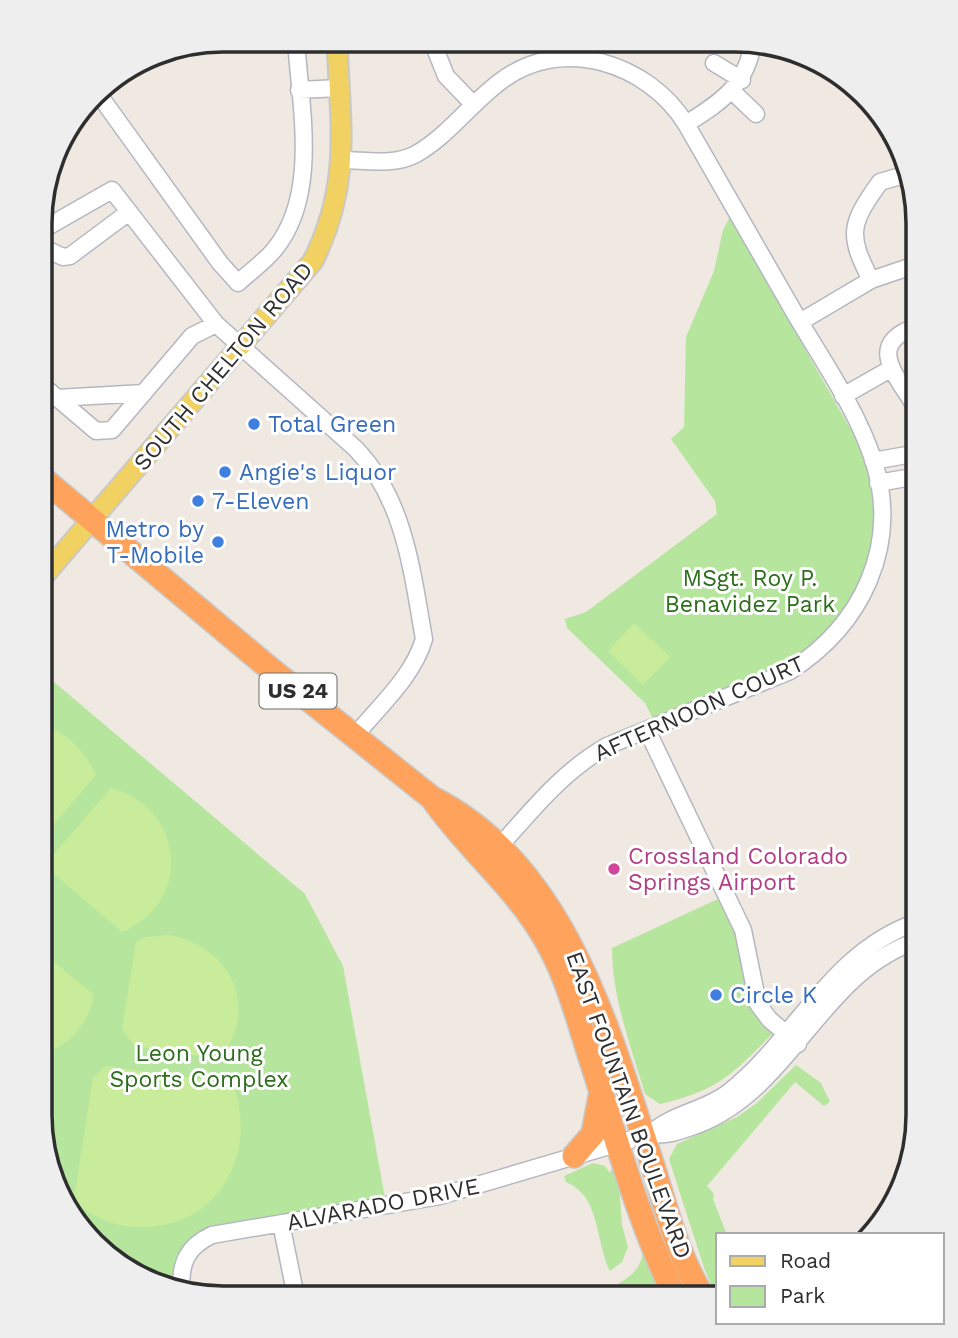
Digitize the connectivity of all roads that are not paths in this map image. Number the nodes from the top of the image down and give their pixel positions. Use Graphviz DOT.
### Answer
graph roads {
  1 [pos="297,52"];
  2 [pos="337,52"];
  3 [pos="436,52"];
  4 [pos="600,52"];
  5 [pos="749,53"];
  6 [pos="597,60"];
  7 [pos="714,63"];
  8 [pos="737,86"];
  9 [pos="339,88"];
  10 [pos="299,90"];
  11 [pos="104,102"];
  12 [pos="473,104"];
  13 [pos="757,114"];
  14 [pos="686,124"];
  15 [pos="342,160"];
  16 [pos="898,177"];
  17 [pos="129,212"];
  18 [pos="52,224"];
  19 [pos="52,252"];
  20 [pos="906,268"];
  21 [pos="871,281"];
  22 [pos="800,322"];
  23 [pos="216,324"];
  24 [pos="906,331"];
  25 [pos="240,348"];
  26 [pos="892,368"];
  27 [pos="906,391"];
  28 [pos="144,393"];
  29 [pos="52,394"];
  30 [pos="843,396"];
  31 [pos="57,398"];
  32 [pos="906,455"];
  33 [pos="873,461"];
  34 [pos="906,478"];
  35 [pos="878,483"];
  36 [pos="52,486"];
  37 [pos="91,520"];
  38 [pos="52,566"];
  39 [pos="647,730"];
  40 [pos="355,736"];
  41 [pos="432,798"];
  42 [pos="499,847"];
  43 [pos="905,927"];
  44 [pos="905,946"];
  45 [pos="792,1039"];
  46 [pos="601,1091"];
  47 [pos="647,1135"];
  48 [pos="618,1143"];
  49 [pos="574,1156"];
  50 [pos="281,1223"];
  51 [pos="182,1281"];
  52 [pos="294,1286"];
  53 [pos="671,1286"];
  54 [pos="698,1286"];
  1 -- 10 [label="street"];
  2 -- 9 [label="main road, SOUTH CHELTON ROAD"];
  3 -- 12 [label="street"];
  4 -- 6 [label="street"];
  5 -- 8 [label="street"];
  6 -- 12 [label="street"];
  6 -- 14 [label="street, AFTERNOON COURT"];
  7 -- 8 [label="street"];
  8 -- 13 [label="street"];
  8 -- 14 [label="street"];
  9 -- 10 [label="street"];
  9 -- 15 [label="main road, SOUTH CHELTON ROAD"];
  10 -- 11 [label="street"];
  12 -- 15 [label="street"];
  14 -- 22 [label="street, AFTERNOON COURT"];
  15 -- 25 [label="main road, SOUTH CHELTON ROAD"];
  16 -- 21 [label="street"];
  17 -- 18 [label="street"];
  17 -- 19 [label="street"];
  17 -- 23 [label="street"];
  20 -- 21 [label="street"];
  21 -- 22 [label="street"];
  22 -- 30 [label="street, AFTERNOON COURT"];
  23 -- 25 [label="street"];
  23 -- 28 [label="street"];
  24 -- 26 [label="street"];
  25 -- 37 [label="main road, SOUTH CHELTON ROAD"];
  25 -- 40 [label="street"];
  26 -- 27 [label="street"];
  26 -- 30 [label="street"];
  28 -- 31 [label="street"];
  28 -- 31 [label="street"];
  29 -- 31 [label="street"];
  30 -- 33 [label="street, AFTERNOON COURT"];
  32 -- 33 [label="street"];
  33 -- 35 [label="street, AFTERNOON COURT"];
  34 -- 35 [label="street"];
  35 -- 39 [label="street, AFTERNOON COURT"];
  36 -- 37 [label="highway, EAST FOUNTAIN BOULEVARD / US 24"];
  37 -- 38 [label="main road, SOUTH CHELTON ROAD"];
  37 -- 40 [label="highway, EAST FOUNTAIN BOULEVARD / US 24"];
  39 -- 42 [label="street, AFTERNOON COURT"];
  39 -- 45 [label="street"];
  40 -- 41 [label="highway, EAST FOUNTAIN BOULEVARD / US 24"];
  41 -- 42 [label="highway, EAST FOUNTAIN BOULEVARD / US 24"];
  41 -- 46 [label="highway, EAST FOUNTAIN BOULEVARD / US 24"];
  42 -- 47 [label="highway, EAST FOUNTAIN BOULEVARD / US 24"];
  43 -- 45 [label="street"];
  44 -- 45 [label="street"];
  45 -- 47 [label="street, ALVARADO DRIVE"];
  46 -- 48 [label="highway, EAST FOUNTAIN BOULEVARD / US 24"];
  46 -- 49 [label="highway"];
  47 -- 48 [label="street, ALVARADO DRIVE"];
  47 -- 54 [label="highway, EAST FOUNTAIN BOULEVARD / US 24"];
  48 -- 49 [label="street, ALVARADO DRIVE"];
  48 -- 53 [label="highway, EAST FOUNTAIN BOULEVARD / US 24"];
  49 -- 50 [label="street, ALVARADO DRIVE"];
  50 -- 51 [label="street, ALVARADO DRIVE"];
  50 -- 52 [label="street"];
}
